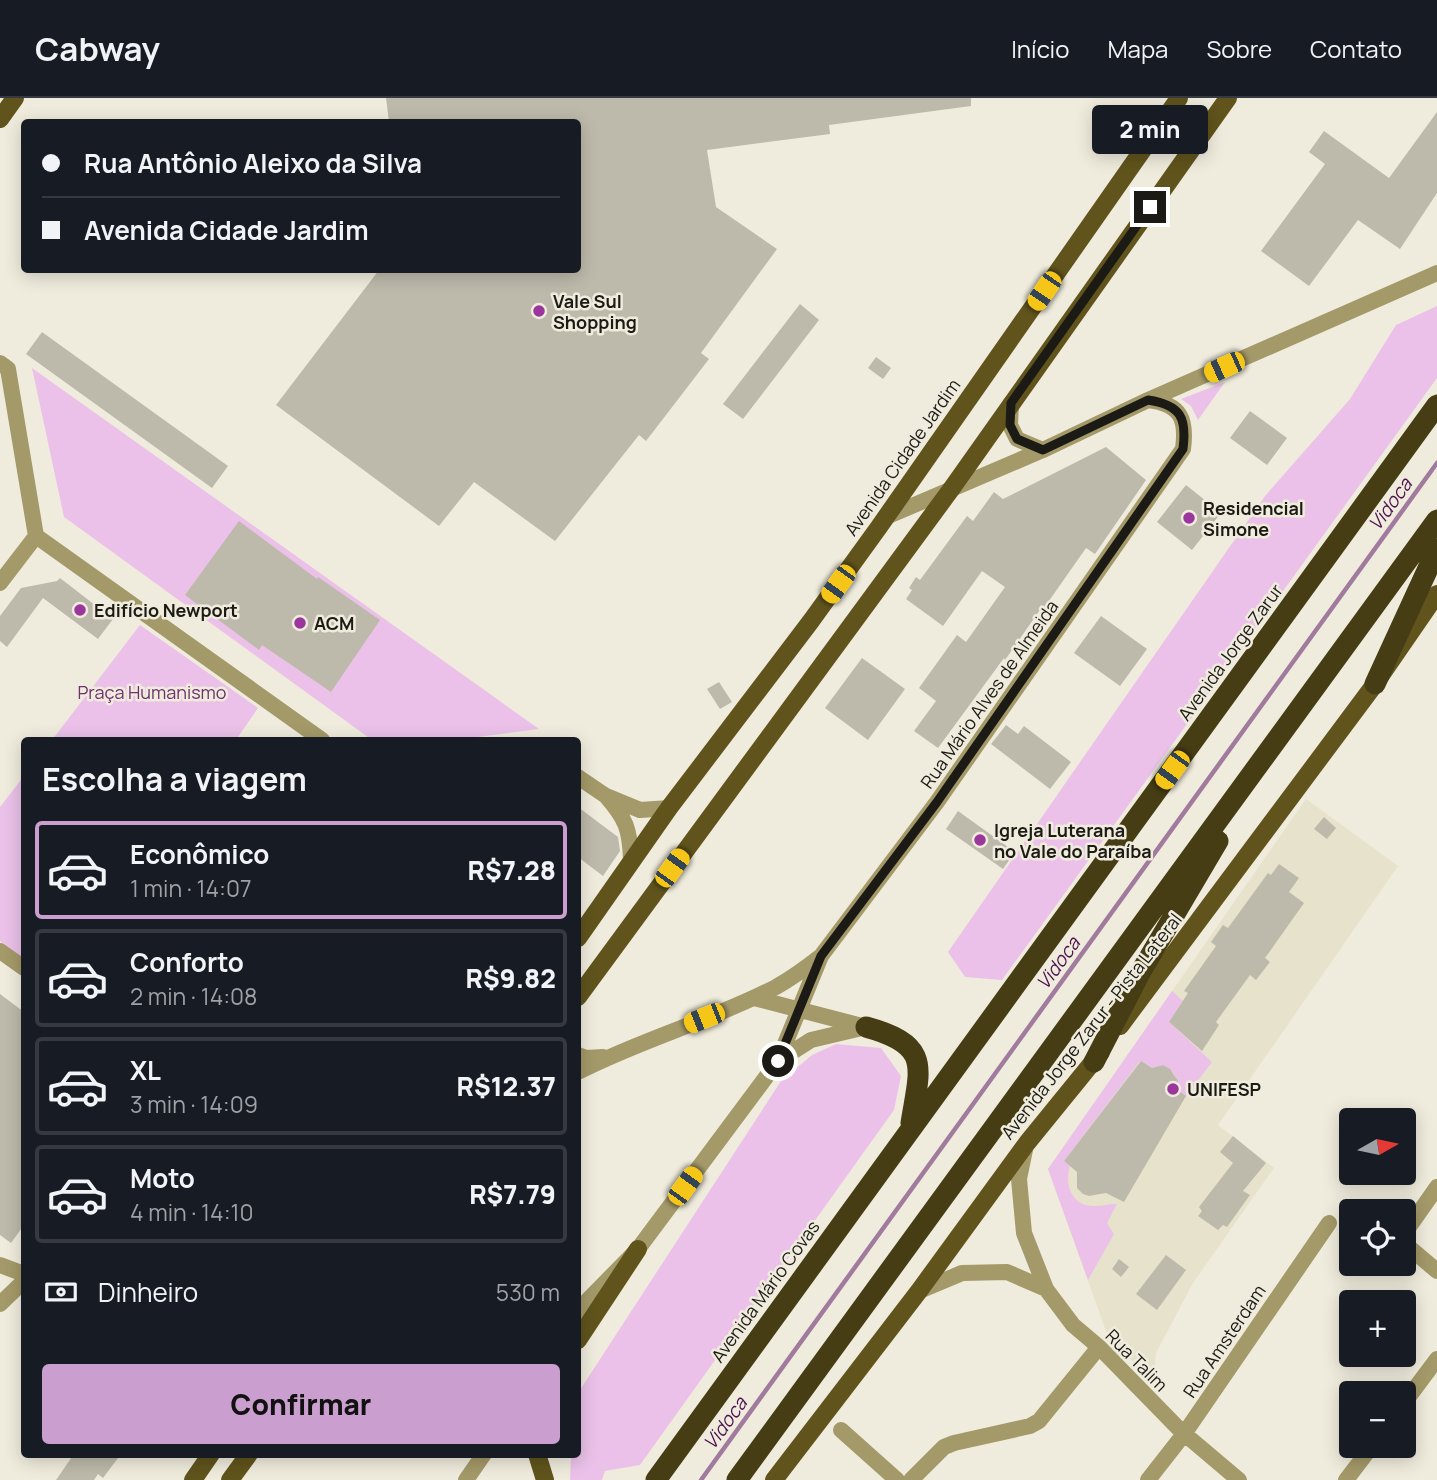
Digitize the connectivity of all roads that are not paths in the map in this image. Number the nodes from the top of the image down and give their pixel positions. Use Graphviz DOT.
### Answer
graph roads {
  1 [pos="15,98"];
  2 [pos="1179,98"];
  3 [pos="1228,98"];
  4 [pos="0,119"];
  5 [pos="1437,273"];
  6 [pos="0,363"];
  7 [pos="1437,399"];
  8 [pos="1148,400"];
  9 [pos="1011,403"];
  10 [pos="1437,405"];
  11 [pos="1417,433"];
  12 [pos="1043,450"];
  13 [pos="952,488"];
  14 [pos="886,517"];
  15 [pos="1437,520"];
  16 [pos="36,536"];
  17 [pos="1437,549"];
  18 [pos="0,583"];
  19 [pos="1437,594"];
  20 [pos="1374,684"];
  21 [pos="1313,693"];
  22 [pos="318,737"];
  23 [pos="581,779"];
  24 [pos="606,796"];
  25 [pos="669,808"];
  26 [pos="631,860"];
  27 [pos="581,934"];
  28 [pos="0,951"];
  29 [pos="821,956"];
  30 [pos="21,966"];
  31 [pos="581,993"];
  32 [pos="754,998"];
  33 [pos="800,1011"];
  34 [pos="866,1027"];
  35 [pos="581,1056"];
  36 [pos="606,1058"];
  37 [pos="778,1061"];
  38 [pos="1094,1062"];
  39 [pos="581,1070"];
  40 [pos="911,1129"];
  41 [pos="1027,1143"];
  42 [pos="1437,1187"];
  43 [pos="1416,1217"];
  44 [pos="1329,1223"];
  45 [pos="638,1249"];
  46 [pos="1416,1253"];
  47 [pos="0,1265"];
  48 [pos="1437,1271"];
  49 [pos="21,1273"];
  50 [pos="21,1284"];
  51 [pos="1046,1289"];
  52 [pos="919,1292"];
  53 [pos="0,1304"];
  54 [pos="581,1307"];
  55 [pos="581,1335"];
  56 [pos="1098,1348"];
  57 [pos="1437,1359"];
  58 [pos="1416,1388"];
  59 [pos="841,1430"];
  60 [pos="1184,1434"];
  61 [pos="208,1458"];
  62 [pos="246,1458"];
  63 [pos="481,1458"];
  64 [pos="538,1458"];
  65 [pos="1363,1458"];
  66 [pos="193,1480"];
  67 [pos="230,1480"];
  68 [pos="466,1480"];
  69 [pos="545,1480"];
  70 [pos="656,1480"];
  71 [pos="737,1480"];
  72 [pos="774,1480"];
  73 [pos="897,1480"];
  74 [pos="911,1480"];
  75 [pos="1148,1480"];
  76 [pos="1238,1480"];
  77 [pos="1346,1480"];
  1 -- 4 [label="main road"];
  2 -- 14 [label="main road, Avenida Cidade Jardim"];
  3 -- 9 [label="main road"];
  5 -- 8 [label="street"];
  6 -- 16 [label="street"];
  7 -- 11 [label="highway"];
  8 -- 12 [label="street"];
  8 -- 29 [label="street, Rua Mário Alves de Almeida"];
  9 -- 12 [label="street"];
  9 -- 13 [label="main road"];
  10 -- 11 [label="highway, Avenida Jorge Zarur"];
  11 -- 40 [label="highway, Avenida Jorge Zarur"];
  12 -- 13 [label="street"];
  13 -- 14 [label="street"];
  13 -- 31 [label="main road"];
  14 -- 25 [label="main road, Avenida Cidade Jardim"];
  15 -- 21 [label="highway"];
  16 -- 18 [label="street"];
  16 -- 22 [label="street"];
  17 -- 20 [label="highway"];
  19 -- 20 [label="main road, Avenida Jorge Zarur - Pista Lateral"];
  20 -- 38 [label="main road, Avenida Jorge Zarur - Pista Lateral"];
  21 -- 38 [label="highway"];
  21 -- 71 [label="highway"];
  23 -- 24 [label="street"];
  24 -- 25 [label="street"];
  24 -- 26 [label="street"];
  25 -- 26 [label="main road, Avenida Cidade Jardim"];
  26 -- 27 [label="main road, Avenida Cidade Jardim"];
  28 -- 30 [label="street"];
  29 -- 32 [label="street"];
  29 -- 33 [label="street"];
  32 -- 33 [label="street"];
  32 -- 36 [label="street"];
  33 -- 34 [label="street"];
  33 -- 37 [label="street"];
  34 -- 37 [label="street"];
  34 -- 40 [label="highway"];
  35 -- 36 [label="street"];
  36 -- 39 [label="street"];
  37 -- 45 [label="street"];
  38 -- 41 [label="main road, Avenida Jorge Zarur - Pista Lateral"];
  40 -- 70 [label="highway, Avenida Mário Covas"];
  41 -- 51 [label="street, Rua Talim"];
  41 -- 52 [label="main road, Avenida Jorge Zarur - Pista Lateral"];
  42 -- 43 [label="street"];
  44 -- 60 [label="street, Rua Amsterdam"];
  45 -- 54 [label="street"];
  45 -- 55 [label="main road"];
  46 -- 48 [label="street"];
  47 -- 49 [label="street"];
  50 -- 53 [label="street"];
  51 -- 52 [label="street, Rua Talim"];
  51 -- 56 [label="street, Rua Talim"];
  52 -- 72 [label="main road, Avenida Jorge Zarur - Pista Lateral"];
  56 -- 60 [label="street, Rua Talim"];
  56 -- 74 [label="street"];
  57 -- 58 [label="street"];
  59 -- 73 [label="street"];
  60 -- 75 [label="street, Rua Amsterdam"];
  60 -- 76 [label="street, Rua Talim"];
  61 -- 66 [label="main road"];
  62 -- 67 [label="main road"];
  63 -- 68 [label="street"];
  64 -- 69 [label="main road"];
  65 -- 77 [label="street"];
}
